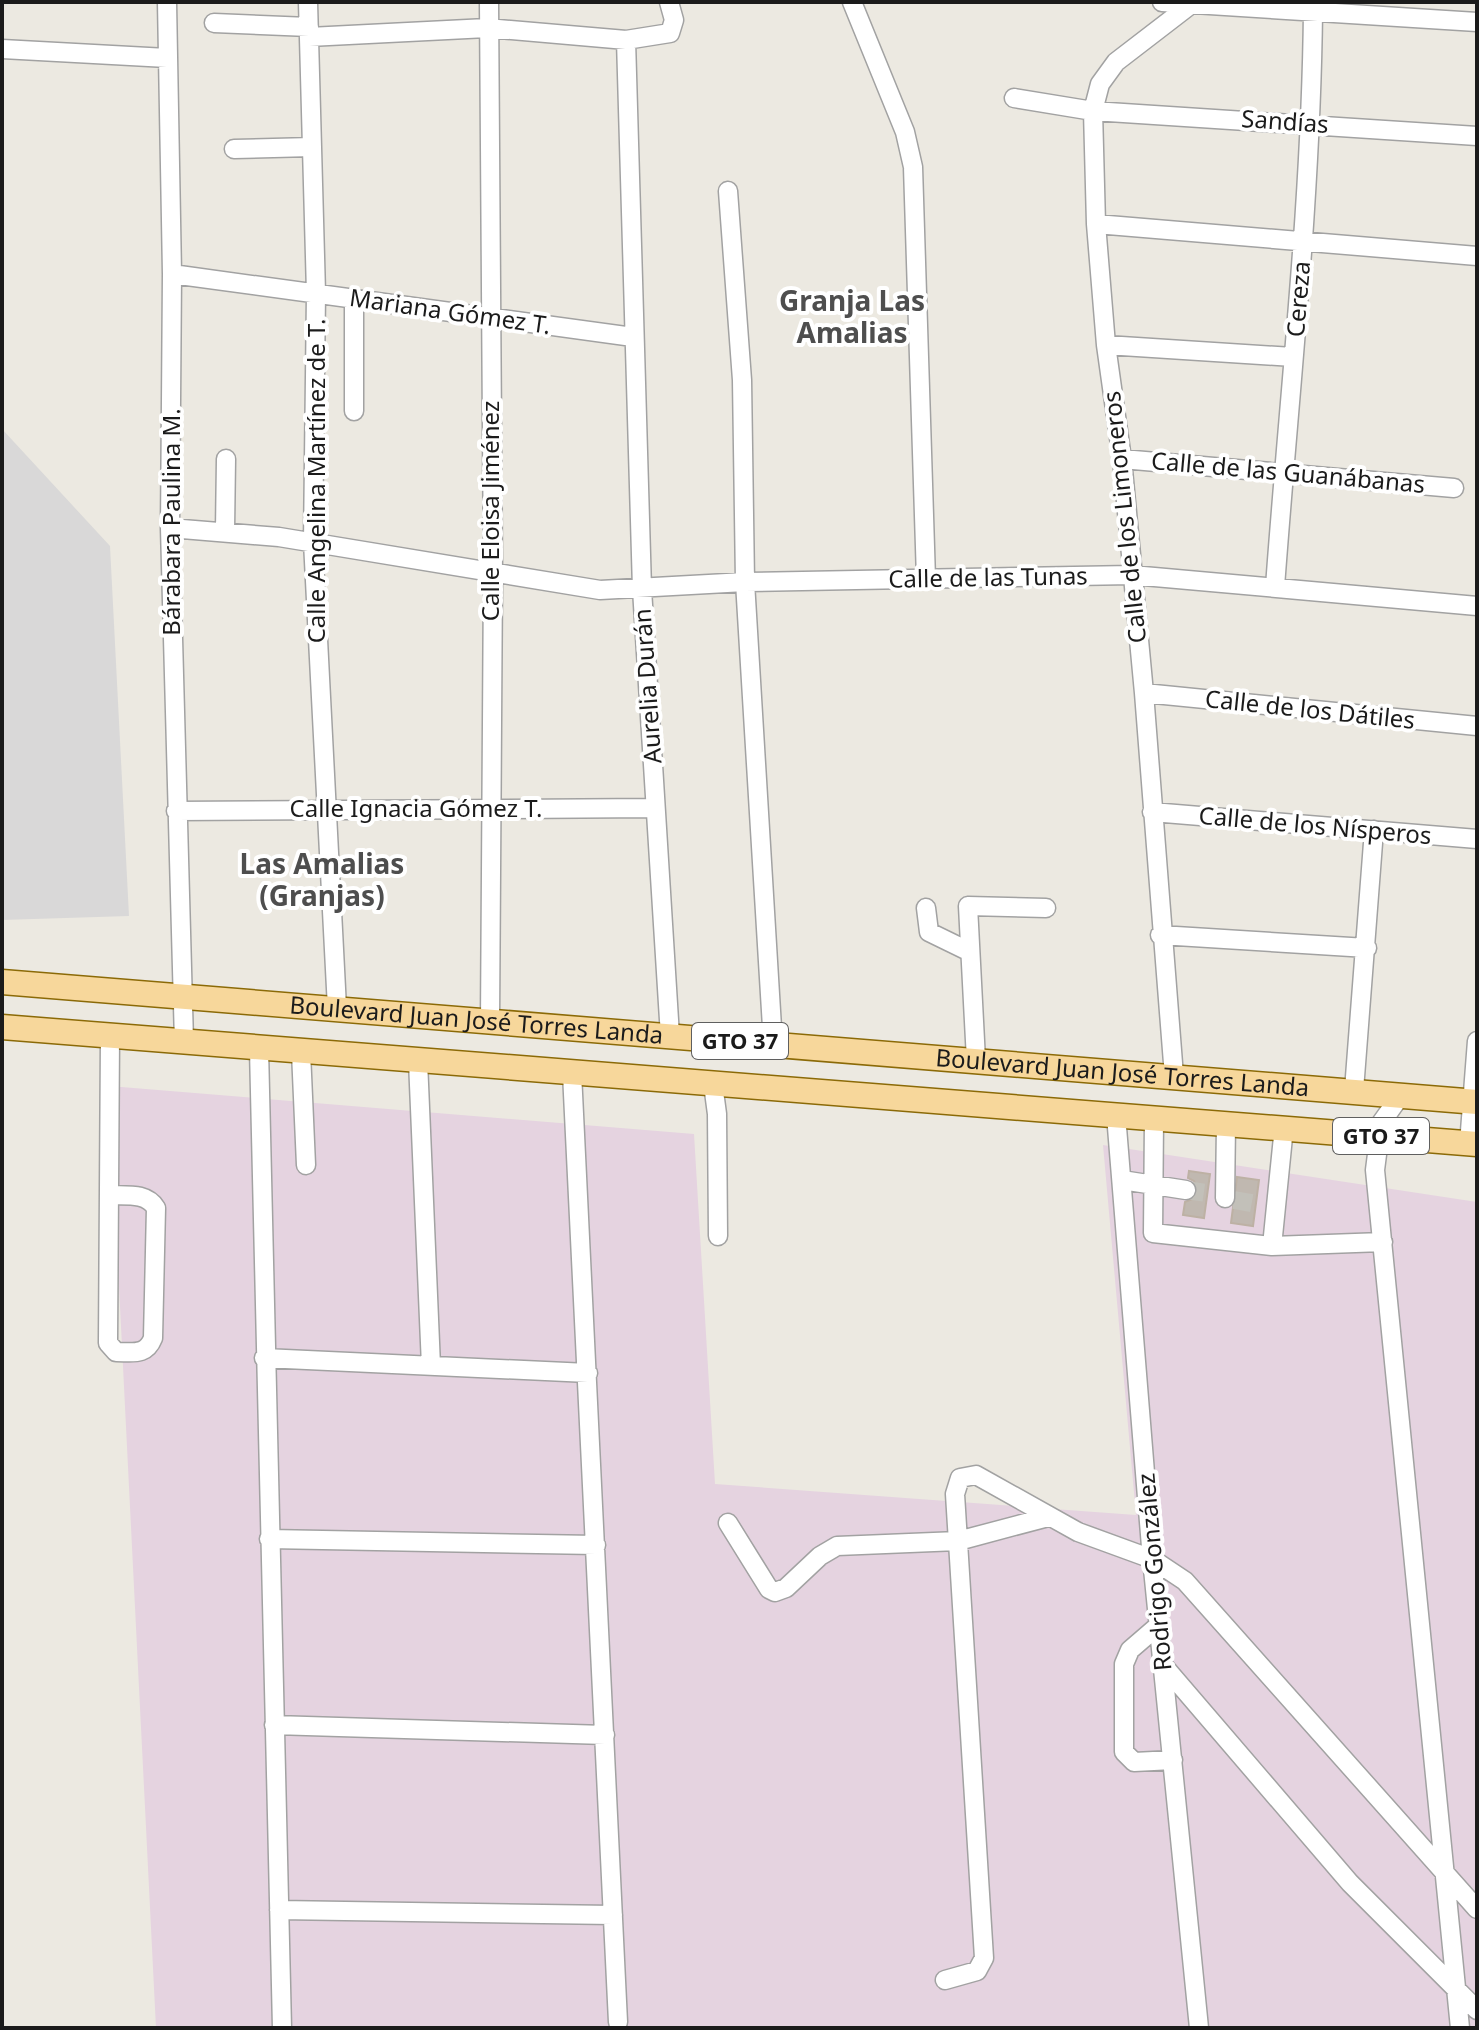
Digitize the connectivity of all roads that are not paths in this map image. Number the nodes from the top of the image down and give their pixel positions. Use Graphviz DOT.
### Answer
graph roads {
  1 [pos="167,2"];
  2 [pos="308,2"];
  3 [pos="489,2"];
  4 [pos="669,2"];
  5 [pos="852,2"];
  6 [pos="1162,2"];
  7 [pos="1192,3"];
  8 [pos="1313,11"];
  9 [pos="1477,22"];
  10 [pos="214,23"];
  11 [pos="487,28"];
  12 [pos="309,32"];
  13 [pos="626,40"];
  14 [pos="2,49"];
  15 [pos="167,58"];
  16 [pos="1014,98"];
  17 [pos="1093,111"];
  18 [pos="1312,123"];
  19 [pos="1477,136"];
  20 [pos="312,147"];
  21 [pos="234,149"];
  22 [pos="728,191"];
  23 [pos="1096,224"];
  24 [pos="1304,240"];
  25 [pos="1477,256"];
  26 [pos="172,274"];
  27 [pos="316,293"];
  28 [pos="354,298"];
  29 [pos="490,319"];
  30 [pos="633,337"];
  31 [pos="1106,345"];
  32 [pos="1293,357"];
  33 [pos="354,411"];
  34 [pos="226,459"];
  35 [pos="1122,459"];
  36 [pos="1283,471"];
  37 [pos="1454,488"];
  38 [pos="170,528"];
  39 [pos="225,530"];
  40 [pos="313,542"];
  41 [pos="493,574"];
  42 [pos="1132,575"];
  43 [pos="926,579"];
  44 [pos="745,582"];
  45 [pos="1275,587"];
  46 [pos="642,589"];
  47 [pos="1477,606"];
  48 [pos="1144,693"];
  49 [pos="1477,726"];
  50 [pos="490,808"];
  51 [pos="655,808"];
  52 [pos="326,809"];
  53 [pos="176,811"];
  54 [pos="1152,812"];
  55 [pos="1374,830"];
  56 [pos="1477,839"];
  57 [pos="926,908"];
  58 [pos="1046,908"];
  59 [pos="1160,935"];
  60 [pos="1367,948"];
  61 [pos="968,951"];
  62 [pos="2,982"];
  63 [pos="183,996"];
  64 [pos="337,1008"];
  65 [pos="490,1021"];
  66 [pos="2,1027"];
  67 [pos="110,1036"];
  68 [pos="670,1036"];
  69 [pos="1477,1041"];
  70 [pos="184,1042"];
  71 [pos="773,1044"];
  72 [pos="259,1049"];
  73 [pos="301,1052"];
  74 [pos="976,1060"];
  75 [pos="418,1061"];
  76 [pos="572,1073"];
  77 [pos="1174,1076"];
  78 [pos="713,1084"];
  79 [pos="1354,1090"];
  80 [pos="1475,1093"];
  81 [pos="1401,1095"];
  82 [pos="1116,1115"];
  83 [pos="1154,1119"];
  84 [pos="1226,1124"];
  85 [pos="1284,1127"];
  86 [pos="1376,1136"];
  87 [pos="1473,1144"];
  88 [pos="306,1165"];
  89 [pos="1122,1180"];
  90 [pos="1154,1186"];
  91 [pos="1186,1190"];
  92 [pos="109,1195"];
  93 [pos="1222,1197"];
  94 [pos="1256,1204"];
  95 [pos="1276,1206"];
  96 [pos="1153,1233"];
  97 [pos="718,1236"];
  98 [pos="1383,1242"];
  99 [pos="1272,1246"];
  100 [pos="1127,1250"];
  101 [pos="264,1358"];
  102 [pos="431,1366"];
  103 [pos="588,1373"];
  104 [pos="1048,1517"];
  105 [pos="728,1523"];
  106 [pos="269,1539"];
  107 [pos="958,1541"];
  108 [pos="596,1545"];
  109 [pos="1152,1559"];
  110 [pos="1159,1625"];
  111 [pos="1163,1665"];
  112 [pos="274,1725"];
  113 [pos="605,1735"];
  114 [pos="1173,1760"];
  115 [pos="1446,1878"];
  116 [pos="1477,1909"];
  117 [pos="279,1910"];
  118 [pos="613,1915"];
  119 [pos="945,1980"];
  120 [pos="1456,1986"];
  121 [pos="1477,2010"];
  122 [pos="618,2022"];
  123 [pos="282,2028"];
  124 [pos="1199,2028"];
  125 [pos="1460,2028"];
  1 -- 15 [label="street, Bárabara Paulina M."];
  2 -- 12 [label="street, Calle Angelina Martínez de T."];
  3 -- 11 [label="street, Calle Eloisa Jiménez"];
  4 -- 13 [label="street"];
  5 -- 43 [label="street"];
  6 -- 7 [label="street"];
  7 -- 8 [label="street"];
  7 -- 17 [label="street, Calle de los Limoneros"];
  8 -- 9 [label="street"];
  8 -- 18 [label="street, Cereza"];
  10 -- 12 [label="street"];
  11 -- 12 [label="street"];
  11 -- 13 [label="street"];
  11 -- 29 [label="street, Calle Eloisa Jiménez"];
  12 -- 20 [label="street, Calle Angelina Martínez de T."];
  13 -- 30 [label="street, Aurelia Durán"];
  14 -- 15 [label="street"];
  15 -- 26 [label="street, Bárabara Paulina M."];
  16 -- 17 [label="street, Sandías"];
  17 -- 18 [label="street, Sandías"];
  17 -- 23 [label="street, Calle de los Limoneros"];
  18 -- 19 [label="street, Sandías"];
  18 -- 24 [label="street, Cereza"];
  20 -- 21 [label="street"];
  20 -- 27 [label="street, Calle Angelina Martínez de T."];
  22 -- 44 [label="street"];
  23 -- 24 [label="street"];
  23 -- 31 [label="street, Calle de los Limoneros"];
  24 -- 25 [label="street"];
  24 -- 32 [label="street, Cereza"];
  26 -- 27 [label="street, Mariana Gómez T."];
  26 -- 38 [label="street, Bárabara Paulina M."];
  27 -- 28 [label="street, Mariana Gómez T."];
  27 -- 40 [label="street, Calle Angelina Martínez de T."];
  28 -- 29 [label="street, Mariana Gómez T."];
  28 -- 33 [label="street"];
  29 -- 30 [label="street, Mariana Gómez T."];
  29 -- 41 [label="street, Calle Eloisa Jiménez"];
  30 -- 46 [label="street, Aurelia Durán"];
  31 -- 32 [label="street"];
  31 -- 35 [label="street, Calle de los Limoneros"];
  32 -- 36 [label="street, Cereza"];
  34 -- 39 [label="street"];
  35 -- 36 [label="street, Calle de las Guanábanas"];
  35 -- 42 [label="street, Calle de los Limoneros"];
  36 -- 37 [label="street, Calle de las Guanábanas"];
  36 -- 45 [label="street, Cereza"];
  38 -- 39 [label="street, Calle de las Tunas"];
  38 -- 53 [label="street, Bárabara Paulina M."];
  39 -- 40 [label="street, Calle de las Tunas"];
  40 -- 41 [label="street, Calle de las Tunas"];
  40 -- 52 [label="street, Calle Angelina Martínez de T."];
  41 -- 46 [label="street, Calle de las Tunas"];
  41 -- 50 [label="street, Calle Eloisa Jiménez"];
  42 -- 43 [label="street, Calle de las Tunas"];
  42 -- 45 [label="street, Calle de las Tunas"];
  42 -- 48 [label="street, Calle de los Limoneros"];
  43 -- 44 [label="street, Calle de las Tunas"];
  44 -- 46 [label="street, Calle de las Tunas"];
  44 -- 71 [label="street"];
  45 -- 47 [label="street, Calle de las Tunas"];
  46 -- 51 [label="street, Aurelia Durán"];
  48 -- 49 [label="street, Calle de los Dátiles"];
  48 -- 54 [label="street, Calle de los Limoneros"];
  50 -- 51 [label="street, Calle Ignacia Gómez T."];
  50 -- 52 [label="street, Calle Ignacia Gómez T."];
  50 -- 65 [label="street, Calle Eloisa Jiménez"];
  51 -- 68 [label="street, Aurelia Durán"];
  52 -- 53 [label="street, Calle Ignacia Gómez T."];
  52 -- 64 [label="street, Calle Angelina Martínez de T."];
  53 -- 63 [label="street, Bárabara Paulina M."];
  54 -- 55 [label="street, Calle de los Nísperos"];
  54 -- 59 [label="street, Calle de los Limoneros"];
  55 -- 56 [label="street, Calle de los Nísperos"];
  55 -- 60 [label="street"];
  57 -- 61 [label="street"];
  58 -- 61 [label="street"];
  59 -- 60 [label="street"];
  59 -- 77 [label="street, Calle de los Limoneros"];
  60 -- 79 [label="street"];
  61 -- 74 [label="street"];
  62 -- 63 [label="main road, Boulevard Juan José Torres Landa / GTO 37"];
  63 -- 64 [label="main road, Boulevard Juan José Torres Landa / GTO 37"];
  63 -- 70 [label="street, Bárabara Paulina M."];
  64 -- 65 [label="main road, Boulevard Juan José Torres Landa / GTO 37"];
  65 -- 68 [label="main road, Boulevard Juan José Torres Landa / GTO 37"];
  66 -- 67 [label="main road, Boulevard Juan José Torres Landa / GTO 37"];
  67 -- 70 [label="main road, Boulevard Juan José Torres Landa / GTO 37"];
  67 -- 92 [label="street"];
  68 -- 71 [label="main road, Boulevard Juan José Torres Landa / GTO 37"];
  69 -- 80 [label="street"];
  70 -- 72 [label="main road, Boulevard Juan José Torres Landa / GTO 37"];
  71 -- 74 [label="main road, Boulevard Juan José Torres Landa / GTO 37"];
  72 -- 73 [label="main road, Boulevard Juan José Torres Landa / GTO 37"];
  72 -- 101 [label="street"];
  73 -- 75 [label="main road, Boulevard Juan José Torres Landa / GTO 37"];
  73 -- 88 [label="street"];
  74 -- 77 [label="main road, Boulevard Juan José Torres Landa / GTO 37"];
  75 -- 76 [label="main road, Boulevard Juan José Torres Landa / GTO 37"];
  75 -- 102 [label="street"];
  76 -- 78 [label="main road, Boulevard Juan José Torres Landa / GTO 37"];
  76 -- 103 [label="street"];
  77 -- 79 [label="main road, Boulevard Juan José Torres Landa / GTO 37"];
  78 -- 82 [label="main road, Boulevard Juan José Torres Landa / GTO 37"];
  78 -- 97 [label="street"];
  79 -- 81 [label="main road, Boulevard Juan José Torres Landa / GTO 37"];
  80 -- 81 [label="main road, Boulevard Juan José Torres Landa / GTO 37"];
  80 -- 87 [label="street"];
  81 -- 86 [label="street"];
  82 -- 83 [label="main road, Boulevard Juan José Torres Landa / GTO 37"];
  82 -- 89 [label="street, Rodrigo González"];
  83 -- 84 [label="main road, Boulevard Juan José Torres Landa / GTO 37"];
  83 -- 90 [label="street"];
  84 -- 85 [label="main road, Boulevard Juan José Torres Landa / GTO 37"];
  84 -- 93 [label="street"];
  85 -- 86 [label="main road, Boulevard Juan José Torres Landa / GTO 37"];
  85 -- 95 [label="street"];
  86 -- 87 [label="main road, Boulevard Juan José Torres Landa / GTO 37"];
  86 -- 98 [label="street"];
  89 -- 90 [label="street"];
  89 -- 100 [label="street, Rodrigo González"];
  90 -- 91 [label="street"];
  90 -- 96 [label="street"];
  92 -- 92 [label="street"];
  94 -- 95 [label="street"];
  95 -- 99 [label="street"];
  96 -- 99 [label="street"];
  96 -- 100 [label="street"];
  98 -- 99 [label="street"];
  98 -- 115 [label="street"];
  100 -- 109 [label="street, Rodrigo González"];
  101 -- 102 [label="street"];
  101 -- 106 [label="street"];
  102 -- 103 [label="street"];
  103 -- 108 [label="street"];
  104 -- 107 [label="street"];
  104 -- 107 [label="street"];
  104 -- 109 [label="street"];
  105 -- 107 [label="street"];
  106 -- 108 [label="street"];
  106 -- 112 [label="street"];
  107 -- 119 [label="street"];
  108 -- 113 [label="street"];
  109 -- 110 [label="street, Rodrigo González"];
  109 -- 115 [label="street"];
  110 -- 111 [label="street, Rodrigo González"];
  110 -- 114 [label="street"];
  111 -- 114 [label="street, Rodrigo González"];
  111 -- 120 [label="street"];
  112 -- 113 [label="street"];
  112 -- 117 [label="street"];
  113 -- 118 [label="street"];
  114 -- 124 [label="street, Rodrigo González"];
  115 -- 116 [label="street"];
  115 -- 120 [label="street"];
  117 -- 118 [label="street"];
  117 -- 123 [label="street"];
  118 -- 122 [label="street"];
  120 -- 121 [label="street"];
  120 -- 125 [label="street"];
}
